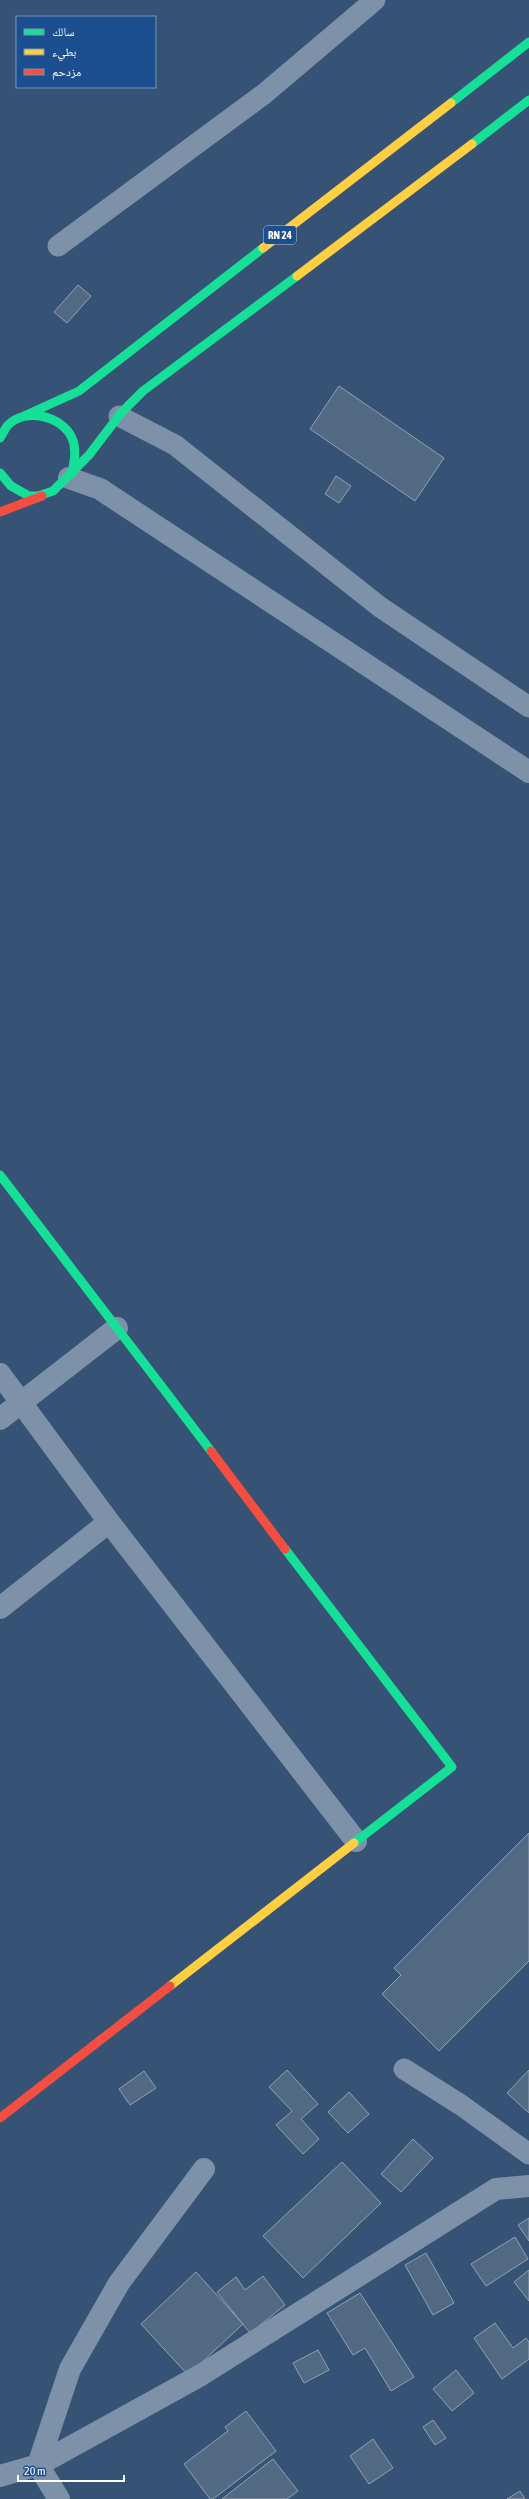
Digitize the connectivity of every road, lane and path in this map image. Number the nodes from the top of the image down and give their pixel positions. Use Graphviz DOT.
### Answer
graph roads {
  1 [pos="375,0"];
  2 [pos="529,42"];
  3 [pos="529,100"];
  4 [pos="58,246"];
  5 [pos="119,416"];
  6 [pos="6,429"];
  7 [pos="0,473"];
  8 [pos="71,476"];
  9 [pos="52,492"];
  10 [pos="0,512"];
  11 [pos="529,707"];
  12 [pos="529,772"];
  13 [pos="0,1175"];
  14 [pos="117,1328"];
  15 [pos="0,1374"];
  16 [pos="22,1402"];
  17 [pos="0,1419"];
  18 [pos="110,1522"];
  19 [pos="0,1608"];
  20 [pos="356,1841"];
  21 [pos="404,2069"];
  22 [pos="0,2118"];
  23 [pos="529,2154"];
  24 [pos="204,2168"];
  25 [pos="529,2186"];
  26 [pos="38,2465"];
  27 [pos="0,2476"];
  28 [pos="59,2499"];
  1 -- 4 [label="lane"];
  2 -- 6 [label="main road, RN 24"];
  3 -- 5 [label="main road"];
  5 -- 8 [label="main road"];
  5 -- 11 [label="lane"];
  6 -- 8 [label="main road"];
  7 -- 9 [label="main road"];
  8 -- 9 [label="main road"];
  8 -- 12 [label="street"];
  9 -- 10 [label="main road"];
  13 -- 14 [label="main road"];
  14 -- 16 [label="street"];
  14 -- 20 [label="main road"];
  15 -- 16 [label="street"];
  16 -- 17 [label="street"];
  16 -- 18 [label="street"];
  18 -- 19 [label="street"];
  18 -- 20 [label="street"];
  20 -- 22 [label="main road"];
  21 -- 23 [label="lane"];
  24 -- 26 [label="street"];
  25 -- 26 [label="street"];
  26 -- 27 [label="street"];
  26 -- 28 [label="street"];
}
